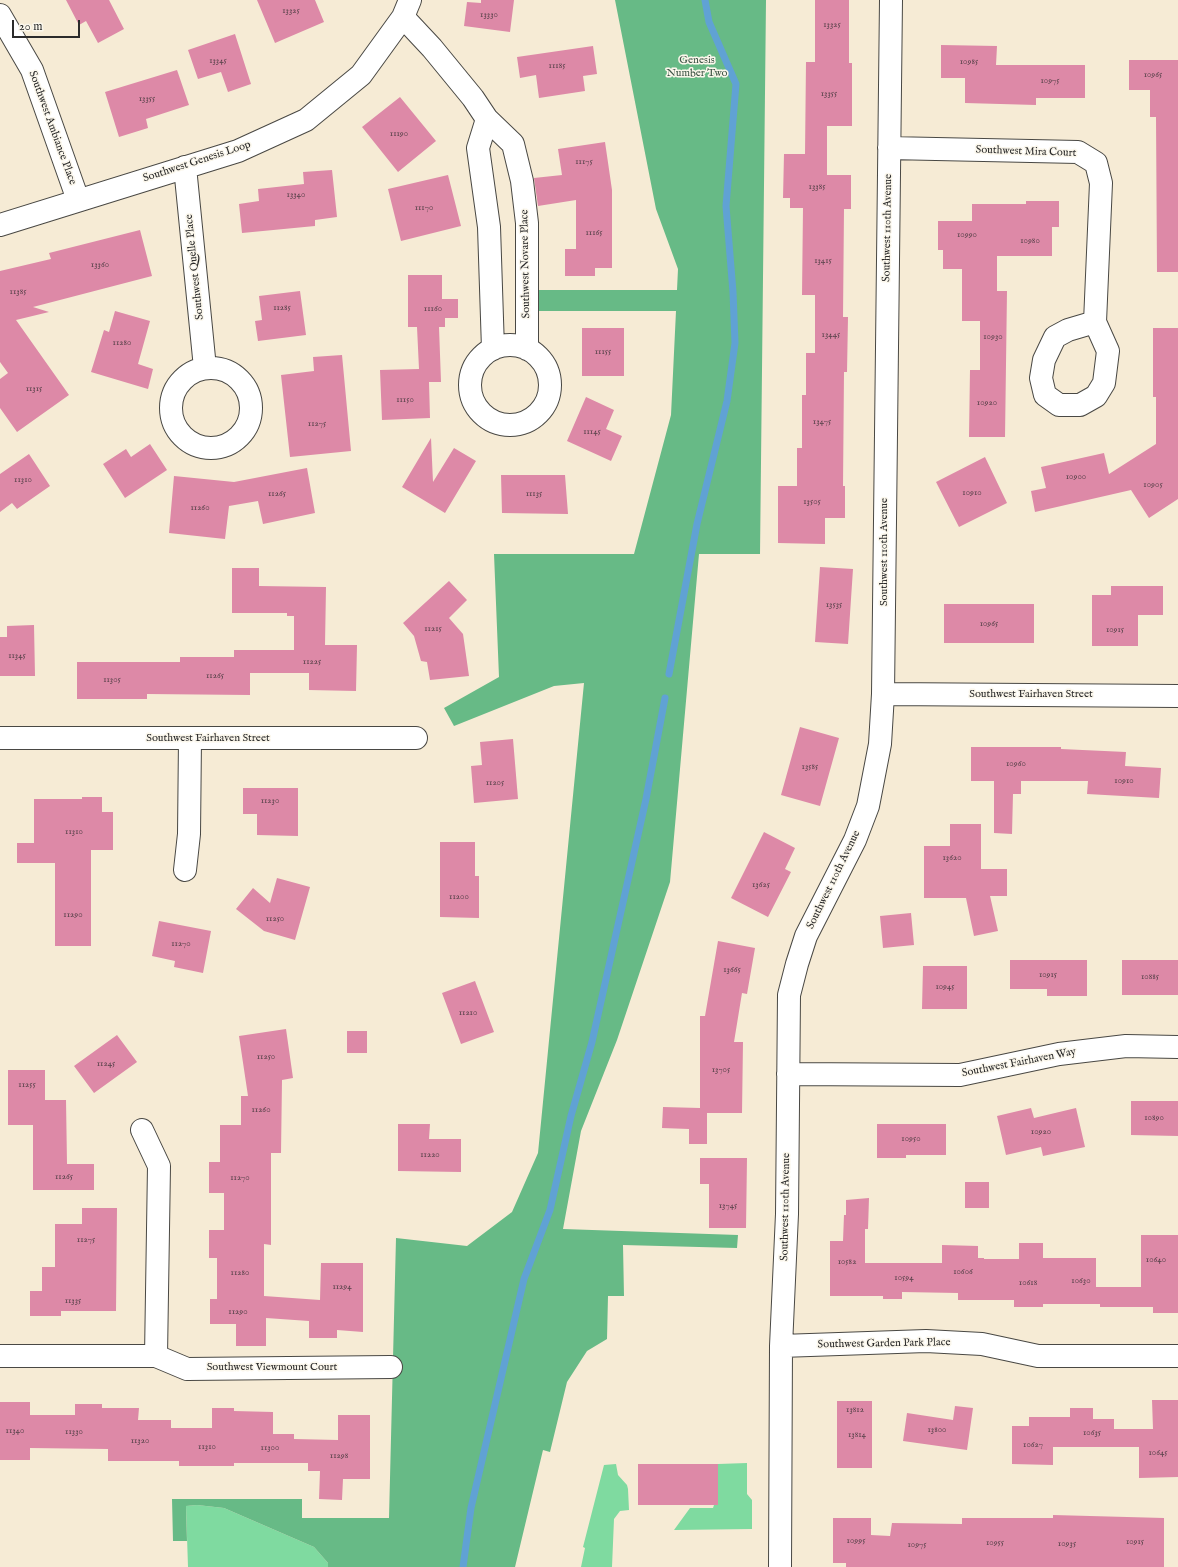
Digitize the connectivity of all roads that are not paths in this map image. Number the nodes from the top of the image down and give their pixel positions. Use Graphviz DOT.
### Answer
graph roads {
  1 [pos="890,0"];
  2 [pos="407,8"];
  3 [pos="0,15"];
  4 [pos="487,119"];
  5 [pos="889,148"];
  6 [pos="184,167"];
  7 [pos="78,200"];
  8 [pos="0,225"];
  9 [pos="1095,322"];
  10 [pos="493,348"];
  11 [pos="527,349"];
  12 [pos="205,368"];
  13 [pos="883,694"];
  14 [pos="1178,696"];
  15 [pos="0,738"];
  16 [pos="416,738"];
  17 [pos="190,739"];
  18 [pos="184,870"];
  19 [pos="1178,1047"];
  20 [pos="788,1074"];
  21 [pos="142,1130"];
  22 [pos="781,1346"];
  23 [pos="0,1356"];
  24 [pos="156,1356"];
  25 [pos="1178,1356"];
  26 [pos="391,1367"];
  27 [pos="780,1567"];
  1 -- 5 [label="street, Southwest 110th Avenue"];
  2 -- 4 [label="street, Southwest Novare Place"];
  2 -- 6 [label="street, Southwest Genesis Loop"];
  3 -- 7 [label="street, Southwest Ambiance Place"];
  4 -- 10 [label="street"];
  4 -- 11 [label="street, Southwest Novare Place"];
  5 -- 9 [label="street, Southwest Mira Court"];
  5 -- 13 [label="street, Southwest 110th Avenue"];
  6 -- 7 [label="street, Southwest Genesis Loop"];
  6 -- 12 [label="street, Southwest Quelle Place"];
  7 -- 8 [label="street, Southwest Genesis Loop"];
  10 -- 11 [label="street"];
  10 -- 11 [label="street"];
  13 -- 14 [label="street, Southwest Fairhaven Street"];
  13 -- 20 [label="street, Southwest 110th Avenue"];
  15 -- 17 [label="street, Southwest Fairhaven Street"];
  16 -- 17 [label="street, Southwest Fairhaven Street"];
  17 -- 18 [label="street"];
  19 -- 20 [label="street, Southwest Fairhaven Way"];
  20 -- 22 [label="street, Southwest 110th Avenue"];
  21 -- 24 [label="street"];
  22 -- 25 [label="street, Southwest Garden Park Place"];
  22 -- 27 [label="street, Southwest 110th Avenue"];
  23 -- 24 [label="street, Southwest Viewmount Court"];
  24 -- 26 [label="street, Southwest Viewmount Court"];
}
